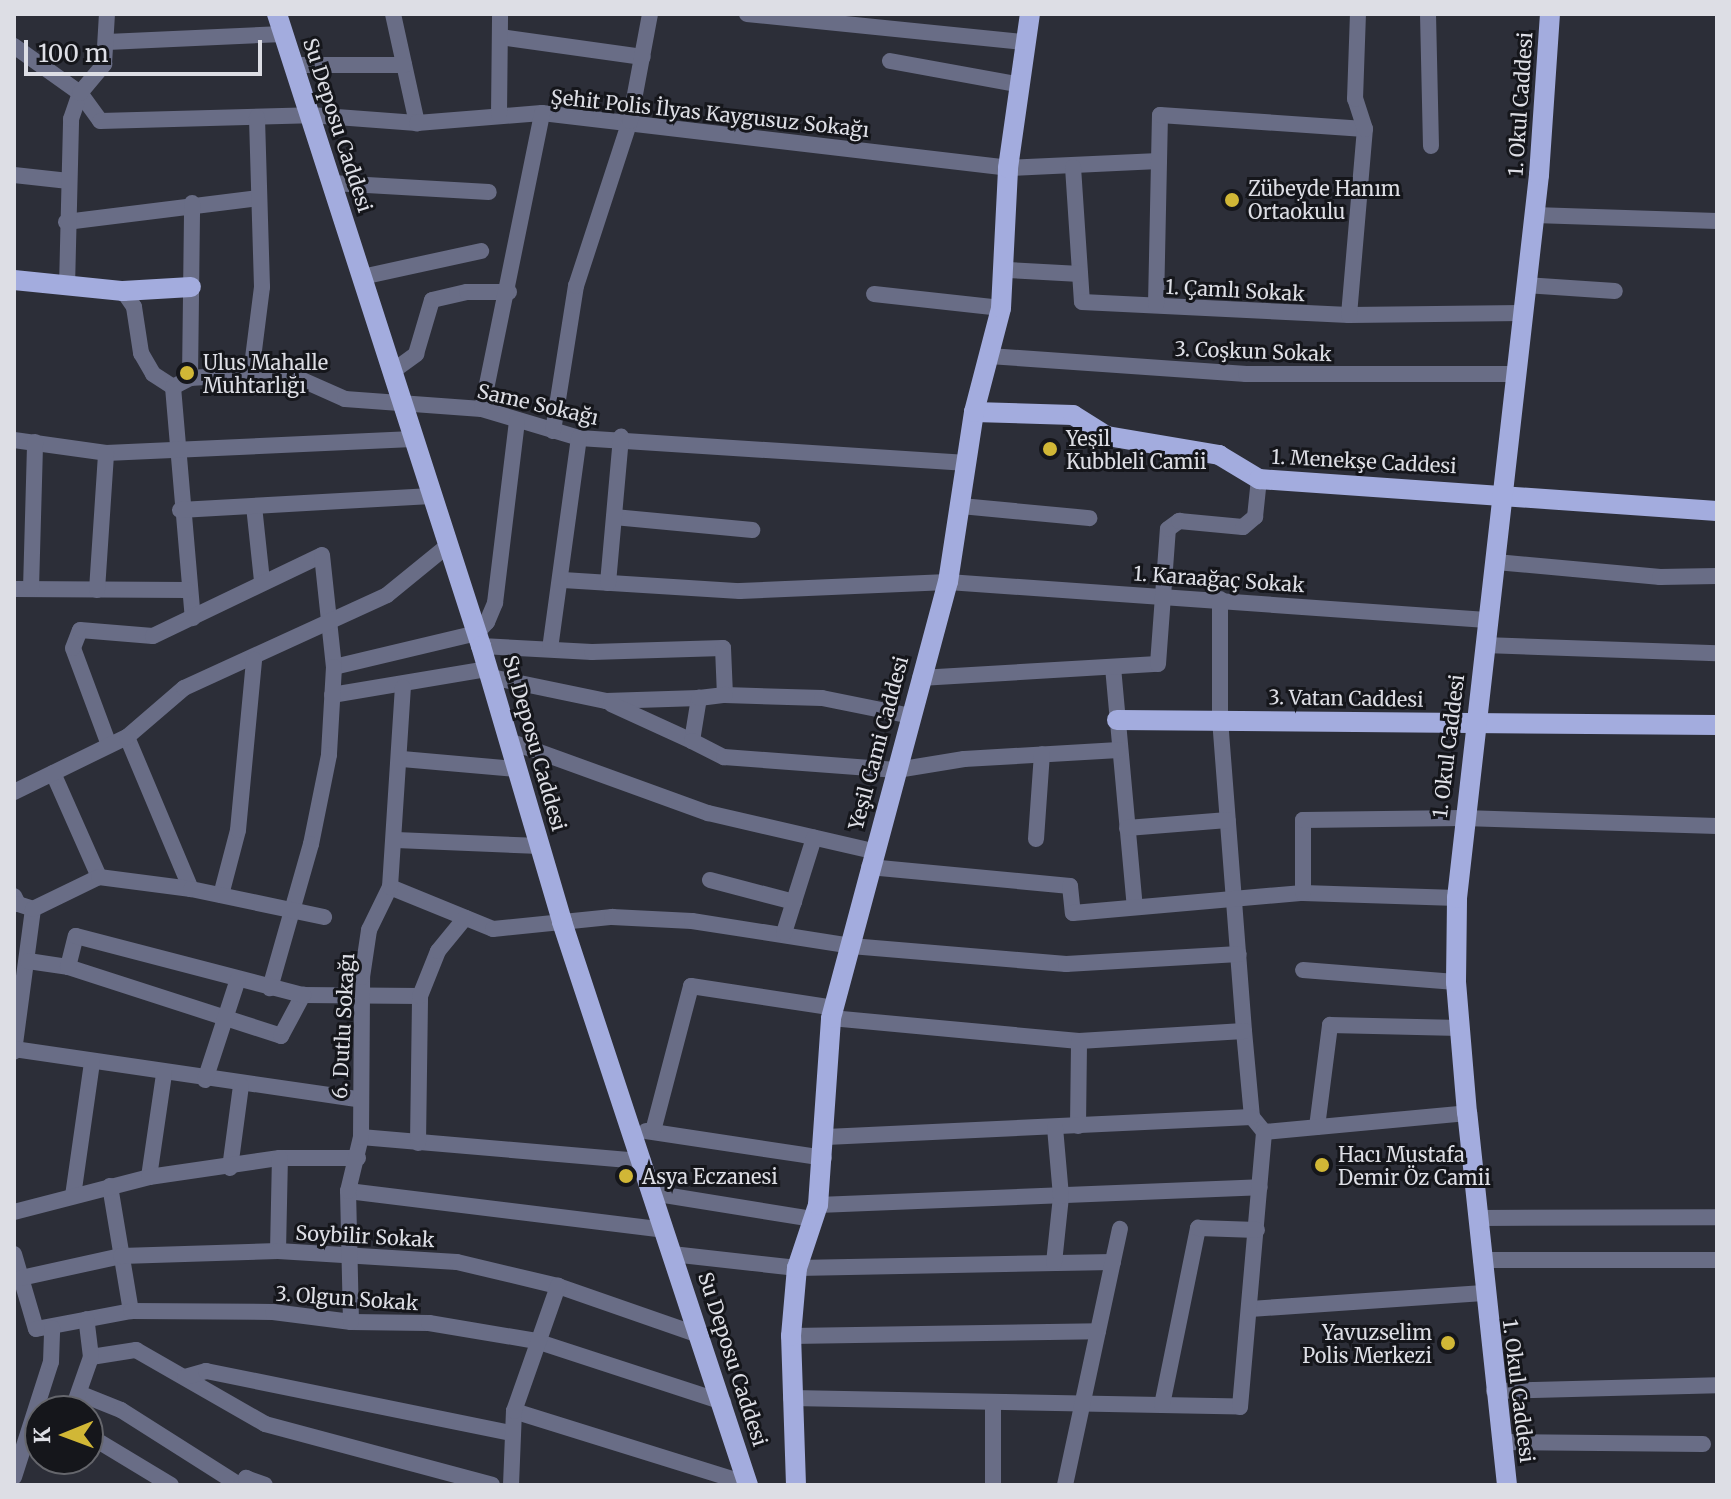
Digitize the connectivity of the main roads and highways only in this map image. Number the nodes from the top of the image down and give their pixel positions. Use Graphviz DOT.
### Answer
graph roads {
  1 [pos="277,14"];
  2 [pos="1030,14"];
  3 [pos="1550,14"];
  4 [pos="14,280"];
  5 [pos="191,287"];
  6 [pos="974,412"];
  7 [pos="1503,492"];
  8 [pos="1717,511"];
  9 [pos="1117,720"];
  10 [pos="1475,725"];
  11 [pos="1717,725"];
  12 [pos="748,1484"];
  13 [pos="796,1485"];
  14 [pos="1507,1485"];
  1 -- 12 [label="main road, Su Deposu Caddesi"];
  2 -- 6 [label="main road, Yeşil Cami Caddesi"];
  3 -- 7 [label="main road, 1. Okul Caddesi"];
  4 -- 5 [label="main road"];
  6 -- 7 [label="main road, 1. Menekşe Caddesi"];
  6 -- 13 [label="main road, Yeşil Cami Caddesi"];
  7 -- 8 [label="main road, 1. Menekşe Caddesi"];
  7 -- 10 [label="main road, 1. Okul Caddesi"];
  9 -- 10 [label="main road, 3. Vatan Caddesi"];
  10 -- 11 [label="main road, 3. Vatan Caddesi"];
  10 -- 14 [label="main road, 1. Okul Caddesi"];
}
